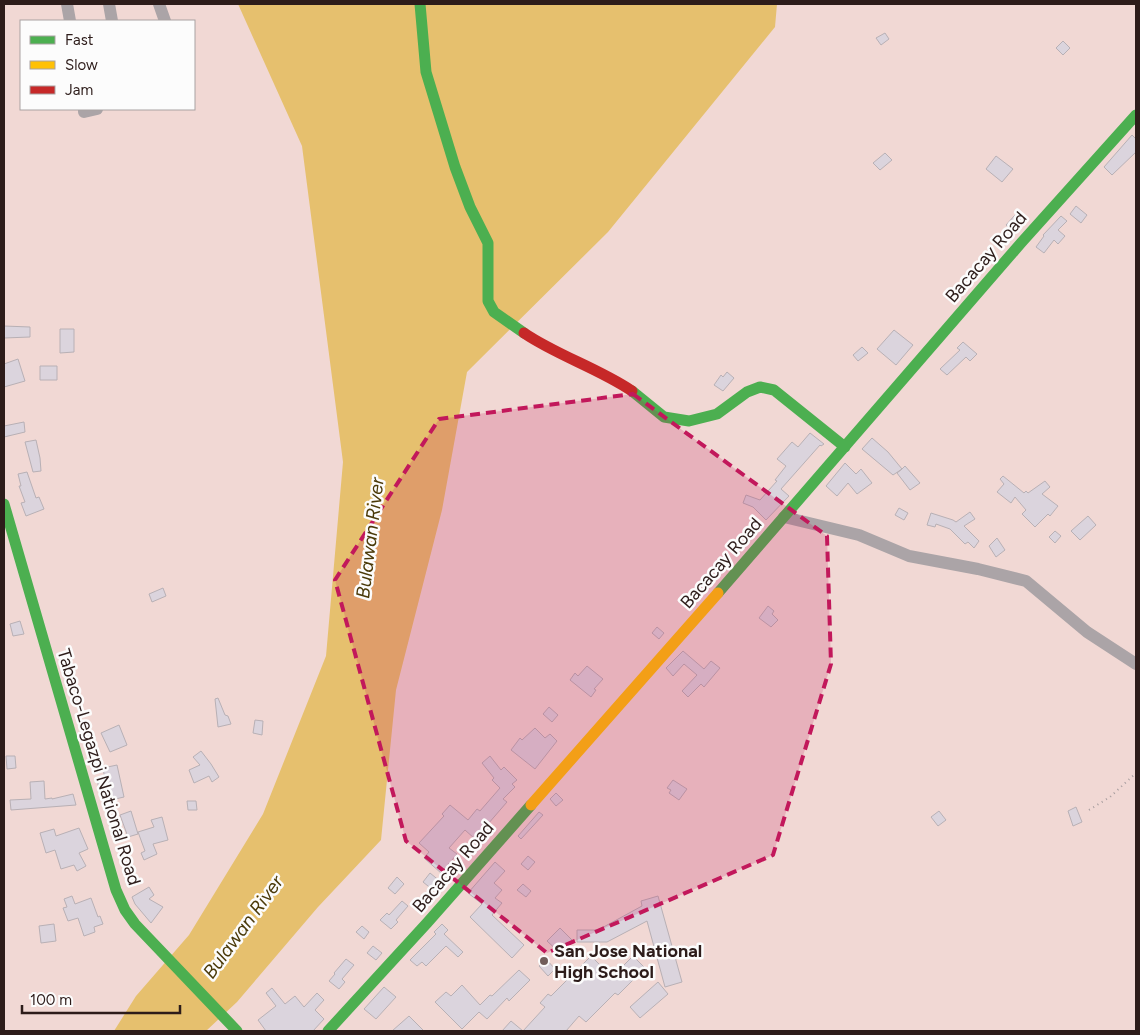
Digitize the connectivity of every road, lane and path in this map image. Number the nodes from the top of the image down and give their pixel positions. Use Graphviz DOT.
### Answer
graph roads {
  1 [pos="67,4"];
  2 [pos="109,4"];
  3 [pos="159,4"];
  4 [pos="420,4"];
  5 [pos="70,20"];
  6 [pos="112,20"];
  7 [pos="166,20"];
  8 [pos="1136,115"];
  9 [pos="845,447"];
  10 [pos="4,504"];
  11 [pos="784,517"];
  12 [pos="1136,664"];
  13 [pos="1136,773"];
  14 [pos="1089,810"];
  15 [pos="237,1031"];
  16 [pos="328,1031"];
  1 -- 5 [label="street"];
  2 -- 6 [label="street"];
  3 -- 7 [label="street"];
  4 -- 9 [label="main road"];
  8 -- 9 [label="main road, Bacacay Road"];
  9 -- 11 [label="main road, Bacacay Road"];
  10 -- 15 [label="main road, Tabaco-Legazpi National Road"];
  11 -- 12 [label="street"];
  11 -- 16 [label="main road, Bacacay Road"];
  13 -- 14 [label="path"];
}
